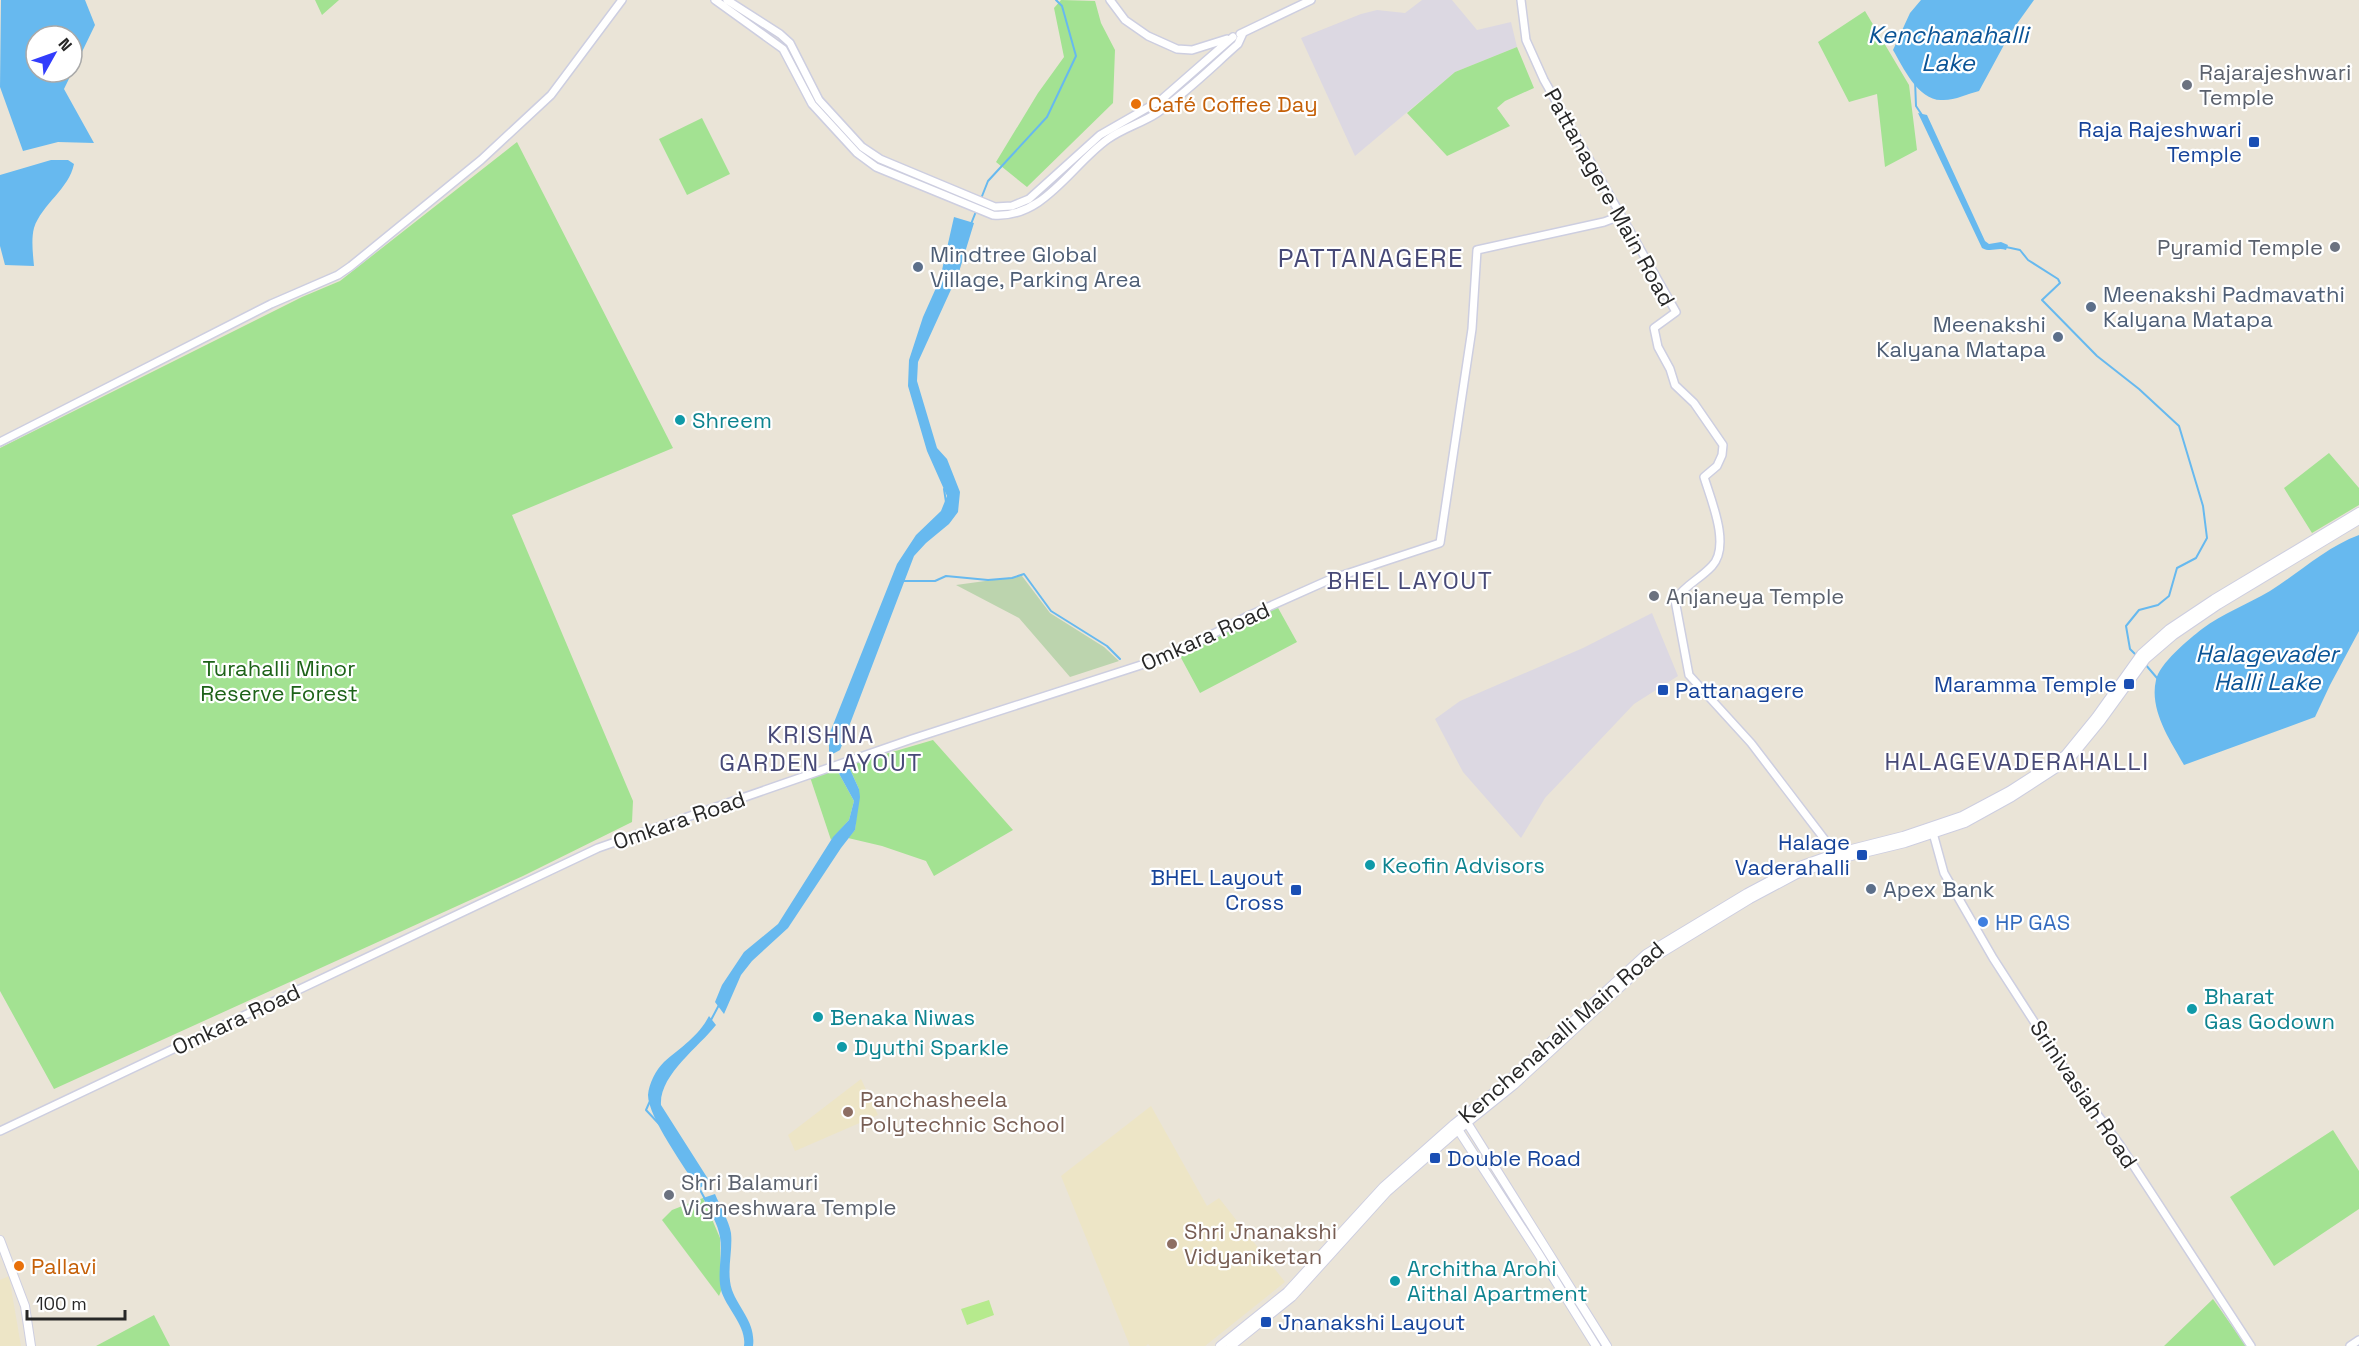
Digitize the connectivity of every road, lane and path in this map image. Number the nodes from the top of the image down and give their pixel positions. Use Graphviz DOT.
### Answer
graph roads {
  1 [pos="622,0"];
  2 [pos="715,0"];
  3 [pos="727,0"];
  4 [pos="1110,0"];
  5 [pos="1311,0"];
  6 [pos="1521,0"];
  7 [pos="1243,33"];
  8 [pos="1233,38"];
  9 [pos="1620,216"];
  10 [pos="0,441"];
  11 [pos="2359,512"];
  12 [pos="2359,520"];
  13 [pos="2143,657"];
  14 [pos="2137,664"];
  15 [pos="1933,833"];
  16 [pos="1837,856"];
  17 [pos="1465,1120"];
  18 [pos="1456,1127"];
  19 [pos="0,1131"];
  20 [pos="0,1240"];
  21 [pos="2359,1340"];
  22 [pos="31,1346"];
  23 [pos="1220,1346"];
  24 [pos="1231,1346"];
  25 [pos="1596,1346"];
  26 [pos="1607,1346"];
  27 [pos="2252,1346"];
  28 [pos="2350,1346"];
  1 -- 10 [label="street"];
  2 -- 7 [label="street"];
  3 -- 8 [label="street"];
  4 -- 8 [label="street"];
  5 -- 7 [label="street"];
  6 -- 9 [label="street, Pattanagere Main Road"];
  7 -- 8 [label="street"];
  9 -- 16 [label="street, Pattanagere Main Road"];
  9 -- 19 [label="street, Omkara Road"];
  11 -- 13 [label="main road, Kenchenahalli Main Road"];
  12 -- 13 [label="main road, Kenchenahalli Main Road"];
  13 -- 14 [label="main road, Kenchenahalli Main Road"];
  14 -- 15 [label="main road, Kenchenahalli Main Road"];
  14 -- 16 [label="main road, Kenchenahalli Main Road"];
  15 -- 16 [label="main road, Kenchenahalli Main Road"];
  15 -- 27 [label="street, Srinivasiah Road"];
  16 -- 17 [label="main road, Kenchenahalli Main Road"];
  17 -- 18 [label="main road, Kenchenahalli Main Road"];
  17 -- 26 [label="main road"];
  18 -- 23 [label="main road, Kenchenahalli Main Road"];
  18 -- 24 [label="main road, Kenchenahalli Main Road"];
  18 -- 25 [label="main road"];
  20 -- 22 [label="main road"];
  21 -- 28 [label="street"];
}
